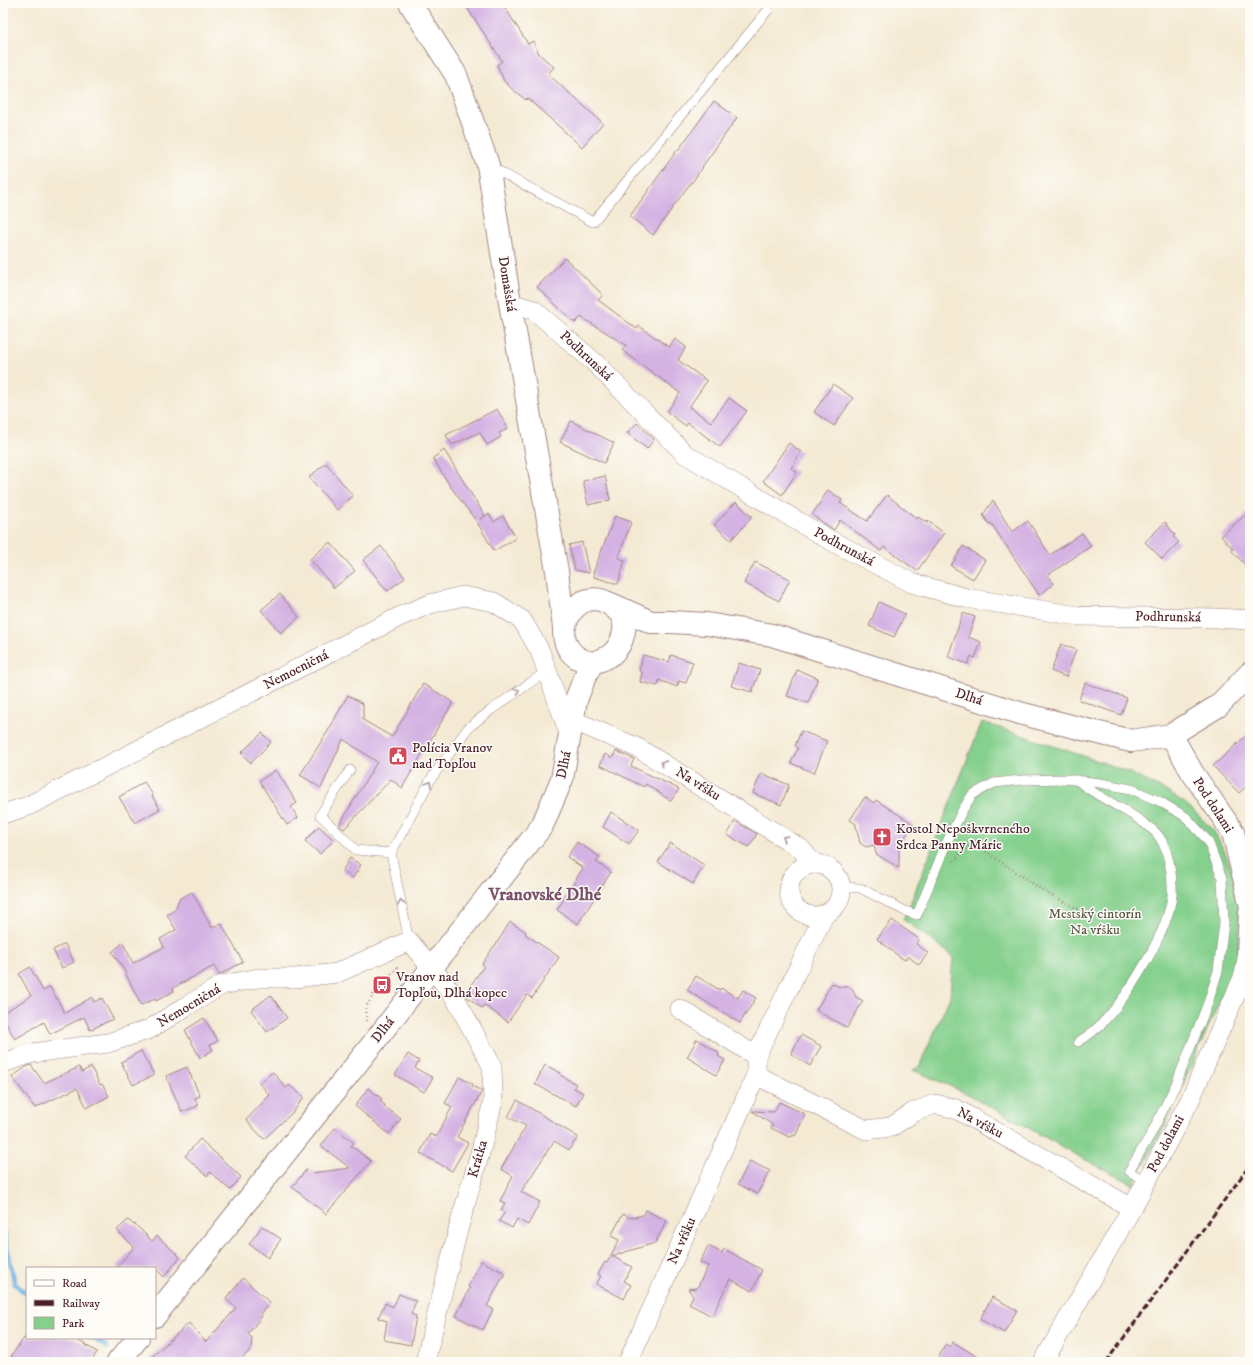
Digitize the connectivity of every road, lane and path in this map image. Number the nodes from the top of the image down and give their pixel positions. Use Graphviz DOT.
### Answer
graph roads {
  1 [pos="410,3"];
  2 [pos="768,10"];
  3 [pos="488,165"];
  4 [pos="510,303"];
  5 [pos="559,582"];
  6 [pos="583,601"];
  7 [pos="611,604"];
  8 [pos="1250,620"];
  9 [pos="660,622"];
  10 [pos="564,628"];
  11 [pos="619,646"];
  12 [pos="569,650"];
  13 [pos="592,663"];
  14 [pos="1250,673"];
  15 [pos="541,675"];
  16 [pos="555,690"];
  17 [pos="573,719"];
  18 [pos="1171,736"];
  19 [pos="350,770"];
  20 [pos="1076,780"];
  21 [pos="3,814"];
  22 [pos="390,853"];
  23 [pos="814,864"];
  24 [pos="936,869"];
  25 [pos="841,887"];
  26 [pos="1250,903"];
  27 [pos="1082,911"];
  28 [pos="1250,912"];
  29 [pos="824,915"];
  30 [pos="409,941"];
  31 [pos="1248,953"];
  32 [pos="402,962"];
  33 [pos="431,968"];
  34 [pos="680,1009"];
  35 [pos="367,1024"];
  36 [pos="1078,1042"];
  37 [pos="756,1056"];
  38 [pos="3,1063"];
  39 [pos="756,1075"];
  40 [pos="1146,1182"];
  41 [pos="1132,1208"];
  42 [pos="156,1315"];
  43 [pos="137,1339"];
  44 [pos="118,1362"];
  45 [pos="425,1362"];
  46 [pos="628,1362"];
  47 [pos="1043,1362"];
  1 -- 3 [label="street, Domašská"];
  2 -- 3 [label="lane"];
  3 -- 4 [label="street, Domašská"];
  4 -- 5 [label="street, Domašská"];
  4 -- 8 [label="street, Podhrunská"];
  5 -- 6 [label="street"];
  5 -- 10 [label="street, Domašská"];
  6 -- 7 [label="street"];
  6 -- 10 [label="street"];
  7 -- 9 [label="street"];
  7 -- 11 [label="street"];
  9 -- 11 [label="street"];
  9 -- 18 [label="street, Dlhá"];
  10 -- 12 [label="street"];
  11 -- 13 [label="street"];
  12 -- 13 [label="street"];
  12 -- 17 [label="street"];
  13 -- 17 [label="street"];
  14 -- 18 [label="street, Dlhá"];
  15 -- 16 [label="street, Nemocničná"];
  15 -- 21 [label="street, Nemocničná"];
  22 -- 15 [label="lane, one-way"];
  16 -- 17 [label="street"];
  16 -- 17 [label="street"];
  23 -- 17 [label="street, Na vŕšku, one-way"];
  17 -- 33 [label="street, Dlhá"];
  18 -- 26 [label="street, Pod dolami"];
  19 -- 22 [label="lane"];
  20 -- 24 [label="lane"];
  20 -- 36 [label="lane"];
  20 -- 40 [label="lane"];
  30 -- 22 [label="lane, one-way"];
  23 -- 25 [label="street"];
  23 -- 29 [label="street"];
  24 -- 25 [label="lane"];
  24 -- 27 [label="path"];
  25 -- 29 [label="street"];
  28 -- 31 [label="street, Pod dolami"];
  29 -- 37 [label="street, Na vŕšku"];
  30 -- 33 [label="street"];
  30 -- 38 [label="street, Nemocničná"];
  31 -- 40 [label="street, Pod dolami"];
  32 -- 35 [label="path"];
  33 -- 42 [label="street, Dlhá"];
  33 -- 45 [label="street, Krátka"];
  34 -- 37 [label="street"];
  37 -- 39 [label="street, Na vŕšku"];
  39 -- 41 [label="street, Na vŕšku"];
  39 -- 46 [label="street, Na vŕšku"];
  40 -- 41 [label="street, Pod dolami"];
  41 -- 47 [label="street, Pod dolami"];
  43 -- 44 [label="street"];
}
